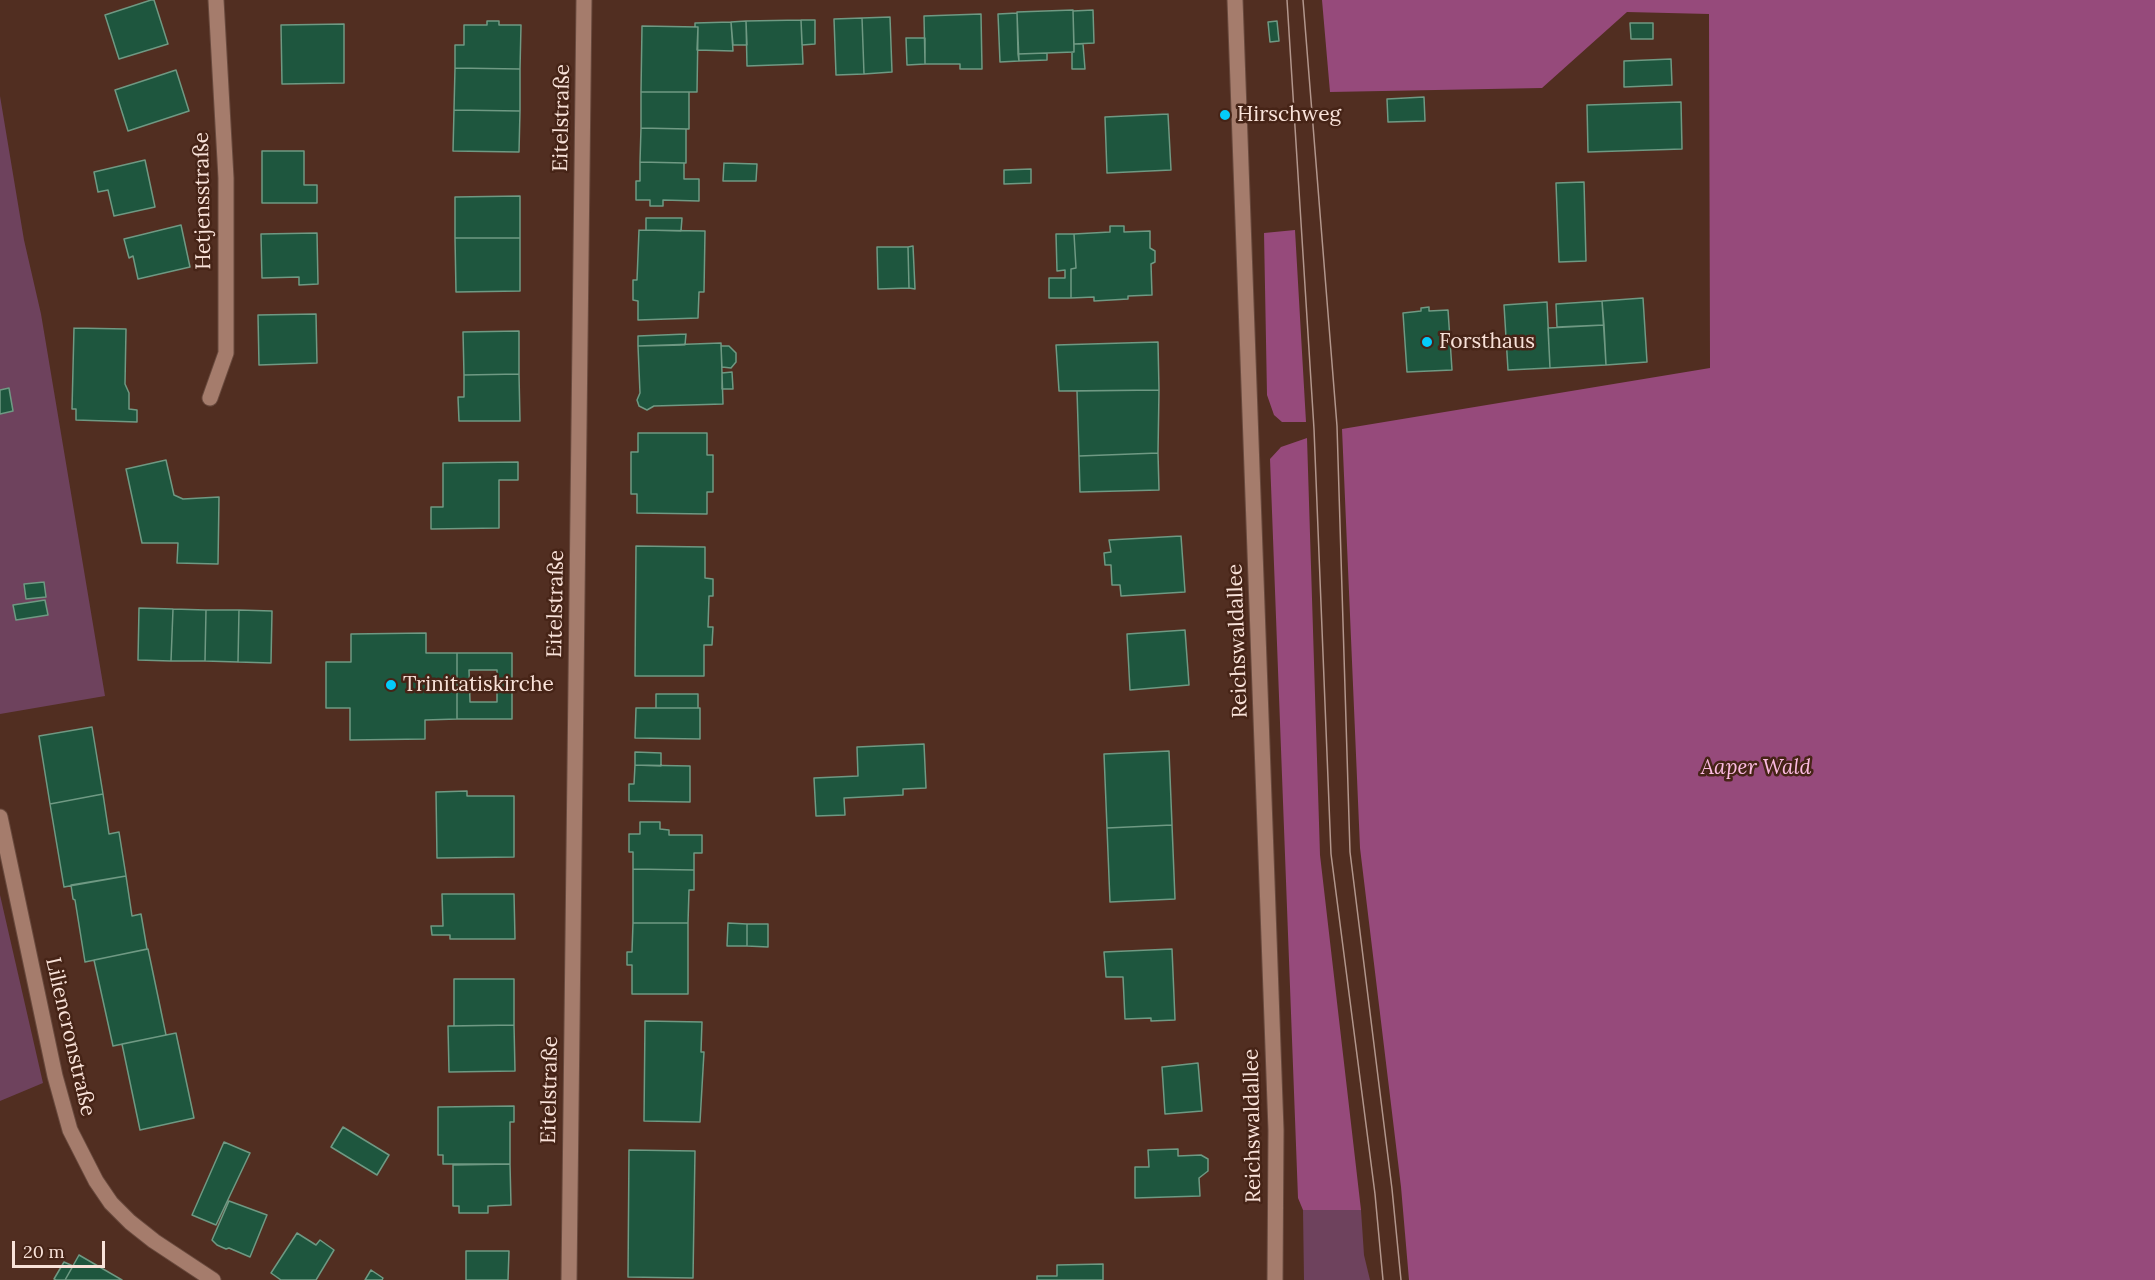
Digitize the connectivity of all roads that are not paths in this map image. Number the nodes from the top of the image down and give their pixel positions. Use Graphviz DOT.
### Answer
graph roads {
  1 [pos="216,0"];
  2 [pos="584,0"];
  3 [pos="1235,0"];
  4 [pos="210,398"];
  5 [pos="0,817"];
  6 [pos="213,1280"];
  7 [pos="569,1280"];
  8 [pos="1275,1280"];
  1 -- 4 [label="main road, Hetjensstraße"];
  2 -- 7 [label="main road, Eitelstraße"];
  3 -- 8 [label="main road, Reichswaldallee"];
  5 -- 6 [label="main road, Liliencronstraße"];
}
